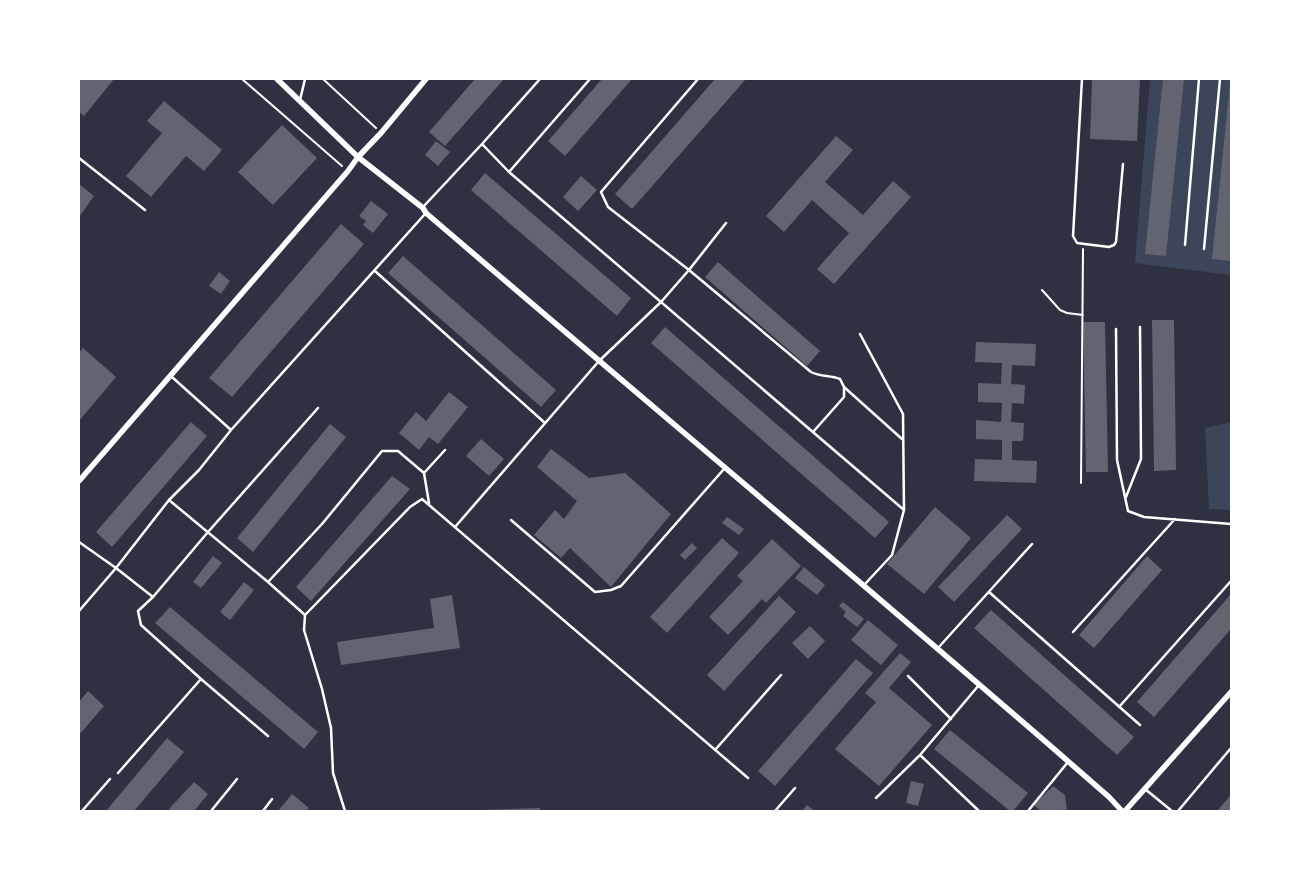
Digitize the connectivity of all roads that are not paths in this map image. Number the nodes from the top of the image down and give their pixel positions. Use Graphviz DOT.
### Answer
graph roads {
  1 [pos="276,79"];
  2 [pos="305,79"];
  3 [pos="426,79"];
  4 [pos="540,79"];
  5 [pos="590,79"];
  6 [pos="698,79"];
  7 [pos="1082,79"];
  8 [pos="1199,79"];
  9 [pos="1220,79"];
  10 [pos="300,101"];
  11 [pos="482,144"];
  12 [pos="358,157"];
  13 [pos="79,158"];
  14 [pos="1123,164"];
  15 [pos="509,172"];
  16 [pos="145,210"];
  17 [pos="424,210"];
  18 [pos="726,223"];
  19 [pos="1185,245"];
  20 [pos="1204,249"];
  21 [pos="374,270"];
  22 [pos="689,270"];
  23 [pos="662,302"];
  24 [pos="1140,327"];
  25 [pos="1116,329"];
  26 [pos="860,334"];
  27 [pos="599,361"];
  28 [pos="171,376"];
  29 [pos="844,387"];
  30 [pos="318,408"];
  31 [pos="545,423"];
  32 [pos="231,430"];
  33 [pos="813,432"];
  34 [pos="903,440"];
  35 [pos="445,450"];
  36 [pos="725,468"];
  37 [pos="424,473"];
  38 [pos="79,481"];
  39 [pos="1125,498"];
  40 [pos="169,500"];
  41 [pos="429,505"];
  42 [pos="904,510"];
  43 [pos="1175,519"];
  44 [pos="511,520"];
  45 [pos="1231,524"];
  46 [pos="455,527"];
  47 [pos="208,532"];
  48 [pos="79,542"];
  49 [pos="1032,544"];
  50 [pos="116,568"];
  51 [pos="1231,581"];
  52 [pos="268,582"];
  53 [pos="864,585"];
  54 [pos="989,592"];
  55 [pos="152,597"];
  56 [pos="79,612"];
  57 [pos="305,615"];
  58 [pos="1073,632"];
  59 [pos="938,648"];
  60 [pos="781,675"];
  61 [pos="908,676"];
  62 [pos="201,679"];
  63 [pos="980,684"];
  64 [pos="1231,692"];
  65 [pos="1119,707"];
  66 [pos="951,719"];
  67 [pos="1140,725"];
  68 [pos="268,736"];
  69 [pos="1231,748"];
  70 [pos="714,750"];
  71 [pos="920,755"];
  72 [pos="1069,761"];
  73 [pos="118,773"];
  74 [pos="748,778"];
  75 [pos="110,779"];
  76 [pos="237,780"];
  77 [pos="795,788"];
  78 [pos="1146,789"];
  79 [pos="876,798"];
  80 [pos="272,799"];
  81 [pos="82,811"];
  82 [pos="211,811"];
  83 [pos="263,811"];
  84 [pos="346,811"];
  85 [pos="775,811"];
  86 [pos="979,811"];
  87 [pos="1028,811"];
  88 [pos="1124,811"];
  89 [pos="1172,811"];
  90 [pos="1178,811"];
  1 -- 10 [label="street"];
  2 -- 10 [label="lane"];
  3 -- 12 [label="street"];
  4 -- 11 [label="lane"];
  5 -- 15 [label="lane"];
  6 -- 22 [label="lane"];
  7 -- 14 [label="lane"];
  8 -- 19 [label="lane"];
  9 -- 20 [label="lane"];
  10 -- 12 [label="street"];
  11 -- 15 [label="lane"];
  11 -- 17 [label="lane"];
  12 -- 17 [label="street"];
  12 -- 28 [label="street"];
  13 -- 16 [label="lane"];
  15 -- 23 [label="lane"];
  17 -- 21 [label="lane"];
  17 -- 27 [label="street"];
  18 -- 22 [label="lane"];
  21 -- 31 [label="lane"];
  21 -- 32 [label="lane"];
  22 -- 23 [label="lane"];
  22 -- 29 [label="lane"];
  23 -- 27 [label="lane"];
  23 -- 33 [label="lane"];
  24 -- 39 [label="lane"];
  25 -- 39 [label="lane"];
  26 -- 34 [label="lane"];
  27 -- 31 [label="lane"];
  27 -- 36 [label="street"];
  28 -- 32 [label="lane"];
  28 -- 38 [label="street"];
  29 -- 33 [label="lane"];
  29 -- 34 [label="lane"];
  30 -- 47 [label="lane"];
  31 -- 46 [label="lane"];
  32 -- 40 [label="lane"];
  33 -- 42 [label="lane"];
  34 -- 42 [label="lane"];
  35 -- 37 [label="lane"];
  36 -- 44 [label="lane"];
  36 -- 53 [label="street"];
  37 -- 41 [label="lane"];
  37 -- 52 [label="lane"];
  39 -- 43 [label="lane"];
  40 -- 47 [label="lane"];
  40 -- 50 [label="lane"];
  41 -- 46 [label="lane"];
  41 -- 57 [label="lane"];
  42 -- 53 [label="lane"];
  43 -- 45 [label="lane"];
  43 -- 58 [label="lane"];
  46 -- 70 [label="lane"];
  47 -- 52 [label="lane"];
  47 -- 55 [label="lane"];
  48 -- 50 [label="lane"];
  49 -- 54 [label="lane"];
  50 -- 55 [label="lane"];
  50 -- 56 [label="lane"];
  51 -- 65 [label="lane"];
  52 -- 57 [label="lane"];
  53 -- 59 [label="street"];
  54 -- 59 [label="lane"];
  54 -- 65 [label="lane"];
  55 -- 62 [label="lane"];
  57 -- 84 [label="lane"];
  59 -- 63 [label="street"];
  60 -- 70 [label="lane"];
  61 -- 66 [label="lane"];
  62 -- 68 [label="lane"];
  62 -- 73 [label="lane"];
  63 -- 66 [label="lane"];
  63 -- 72 [label="street"];
  64 -- 78 [label="street"];
  65 -- 67 [label="lane"];
  66 -- 71 [label="lane"];
  69 -- 90 [label="lane"];
  70 -- 74 [label="lane"];
  71 -- 79 [label="lane"];
  71 -- 86 [label="lane"];
  72 -- 87 [label="lane"];
  72 -- 88 [label="street"];
  75 -- 81 [label="lane"];
  76 -- 82 [label="lane"];
  77 -- 85 [label="lane"];
  78 -- 88 [label="street"];
  78 -- 89 [label="lane"];
  80 -- 83 [label="lane"];
}
